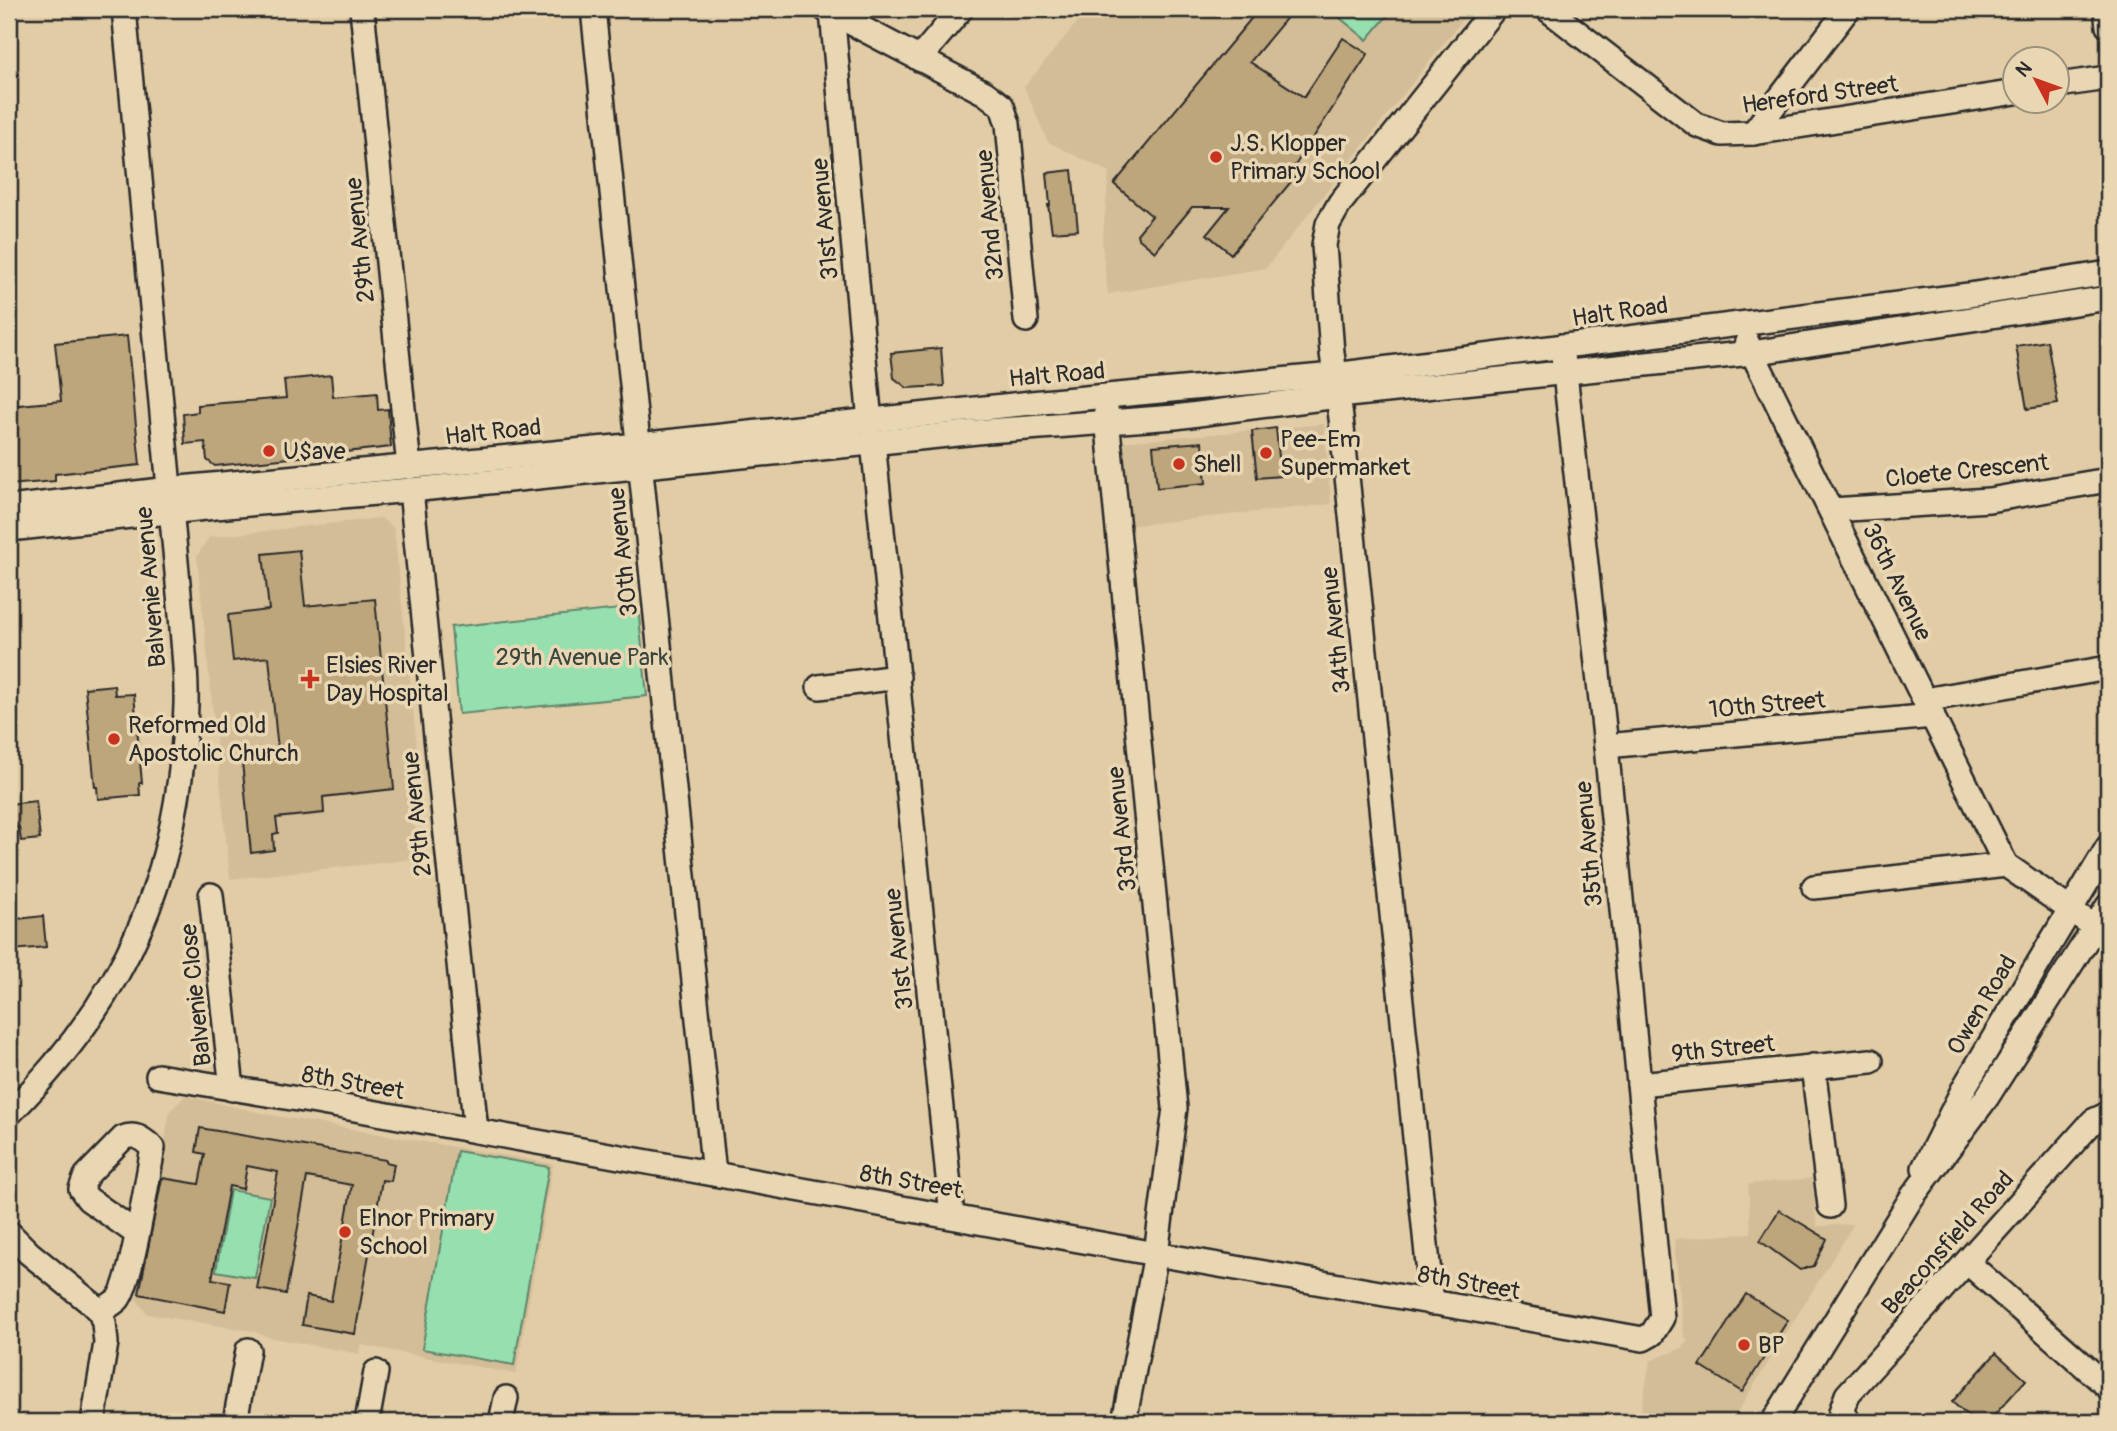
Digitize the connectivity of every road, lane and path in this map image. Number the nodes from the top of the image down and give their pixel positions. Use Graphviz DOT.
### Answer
graph roads {
  1 [pos="124,9"];
  2 [pos="362,9"];
  3 [pos="593,9"];
  4 [pos="961,9"];
  5 [pos="1494,9"];
  6 [pos="1547,9"];
  7 [pos="1848,9"];
  8 [pos="2106,9"];
  9 [pos="829,11"];
  10 [pos="2108,26"];
  11 [pos="919,59"];
  12 [pos="2108,78"];
  13 [pos="2072,83"];
  14 [pos="2002,94"];
  15 [pos="1753,133"];
  16 [pos="2108,273"];
  17 [pos="2108,298"];
  18 [pos="1026,320"];
  19 [pos="1738,323"];
  20 [pos="1562,346"];
  21 [pos="1752,353"];
  22 [pos="1566,373"];
  23 [pos="1336,386"];
  24 [pos="1105,397"];
  25 [pos="1107,424"];
  26 [pos="872,432"];
  27 [pos="639,456"];
  28 [pos="409,467"];
  29 [pos="2108,480"];
  30 [pos="170,489"];
  31 [pos="411,491"];
  32 [pos="9,508"];
  33 [pos="1832,510"];
  34 [pos="171,512"];
  35 [pos="9,529"];
  36 [pos="2108,668"];
  37 [pos="898,677"];
  38 [pos="819,687"];
  39 [pos="1929,708"];
  40 [pos="1606,746"];
  41 [pos="2108,847"];
  42 [pos="2007,865"];
  43 [pos="1814,887"];
  44 [pos="211,895"];
  45 [pos="2108,906"];
  46 [pos="2069,910"];
  47 [pos="2095,927"];
  48 [pos="1871,1061"];
  49 [pos="1814,1066"];
  50 [pos="158,1076"];
  51 [pos="1639,1084"];
  52 [pos="232,1089"];
  53 [pos="9,1114"];
  54 [pos="2106,1117"];
  55 [pos="475,1131"];
  56 [pos="714,1174"];
  57 [pos="1912,1197"];
  58 [pos="1830,1206"];
  59 [pos="953,1216"];
  60 [pos="9,1233"];
  61 [pos="136,1233"];
  62 [pos="1156,1254"];
  63 [pos="1967,1262"];
  64 [pos="1432,1303"];
  65 [pos="100,1312"];
  66 [pos="1652,1334"];
  67 [pos="248,1350"];
  68 [pos="376,1372"];
  69 [pos="2108,1387"];
  70 [pos="506,1398"];
  71 [pos="1845,1417"];
  72 [pos="93,1422"];
  73 [pos="235,1422"];
  74 [pos="367,1422"];
  75 [pos="500,1422"];
  76 [pos="1124,1422"];
  77 [pos="1773,1422"];
  1 -- 30 [label="street, Balvenie Avenue"];
  2 -- 28 [label="street, 29th Avenue"];
  3 -- 27 [label="street, 30th Avenue"];
  4 -- 11 [label="street"];
  5 -- 23 [label="street, 34th Avenue"];
  6 -- 15 [label="street, Hereford Street"];
  7 -- 15 [label="street"];
  8 -- 10 [label="street"];
  9 -- 11 [label="street"];
  9 -- 26 [label="street, 31st Avenue"];
  11 -- 18 [label="street, 32nd Avenue"];
  12 -- 13 [label="street"];
  14 -- 15 [label="street, Hereford Street"];
  16 -- 19 [label="street, Halt Road"];
  17 -- 21 [label="street, Halt Road"];
  19 -- 20 [label="street, Halt Road"];
  19 -- 21 [label="street, 36th Avenue"];
  20 -- 22 [label="street, 35th Avenue"];
  20 -- 23 [label="street, Halt Road"];
  21 -- 22 [label="street, Halt Road"];
  21 -- 33 [label="street, 36th Avenue"];
  22 -- 23 [label="street, Halt Road"];
  22 -- 40 [label="street, 35th Avenue"];
  23 -- 24 [label="street, Halt Road"];
  23 -- 25 [label="street, Halt Road"];
  23 -- 64 [label="street, 34th Avenue"];
  24 -- 25 [label="street, 33rd Avenue"];
  24 -- 26 [label="street, Halt Road"];
  25 -- 26 [label="street, Halt Road"];
  25 -- 62 [label="street, 33rd Avenue"];
  26 -- 27 [label="street, Halt Road"];
  26 -- 37 [label="street, 31st Avenue"];
  27 -- 28 [label="street, Halt Road"];
  27 -- 31 [label="street, Halt Road"];
  27 -- 56 [label="street, 30th Avenue"];
  28 -- 30 [label="street, Halt Road"];
  29 -- 33 [label="street, Cloete Crescent"];
  30 -- 32 [label="street, Halt Road"];
  30 -- 34 [label="street, Balvenie Avenue"];
  31 -- 34 [label="street, Halt Road"];
  31 -- 55 [label="street, 29th Avenue"];
  33 -- 39 [label="street, 36th Avenue"];
  34 -- 35 [label="street, Halt Road"];
  34 -- 53 [label="street, Balvenie Avenue"];
  36 -- 39 [label="street"];
  37 -- 38 [label="street"];
  37 -- 59 [label="street, 31st Avenue"];
  39 -- 40 [label="street, 10th Street"];
  39 -- 42 [label="street, 36th Avenue"];
  40 -- 51 [label="street, 35th Avenue"];
  41 -- 46 [label="street, Owen Road"];
  42 -- 43 [label="street"];
  42 -- 46 [label="street, 36th Avenue"];
  44 -- 52 [label="street, Balvenie Close"];
  45 -- 47 [label="street, Owen Road"];
  46 -- 47 [label="street, 36th Avenue"];
  46 -- 57 [label="street, Owen Road"];
  47 -- 57 [label="street, Owen Road"];
  48 -- 49 [label="street, 9th Street"];
  49 -- 51 [label="street, 9th Street"];
  49 -- 58 [label="street"];
  50 -- 52 [label="street, 8th Street"];
  51 -- 66 [label="street, 35th Avenue"];
  52 -- 55 [label="street, 8th Street"];
  54 -- 63 [label="street, Beaconsfield Road"];
  55 -- 56 [label="street, 8th Street"];
  56 -- 59 [label="street, 8th Street"];
  57 -- 77 [label="street, Owen Road"];
  59 -- 62 [label="street, 8th Street"];
  60 -- 65 [label="street"];
  61 -- 65 [label="street"];
  62 -- 64 [label="street, 8th Street"];
  62 -- 76 [label="street, 33rd Avenue"];
  63 -- 69 [label="street"];
  63 -- 71 [label="street, Beaconsfield Road"];
  64 -- 66 [label="street, 8th Street"];
  65 -- 72 [label="street"];
  67 -- 73 [label="street"];
  68 -- 74 [label="street"];
  70 -- 75 [label="street"];
}
